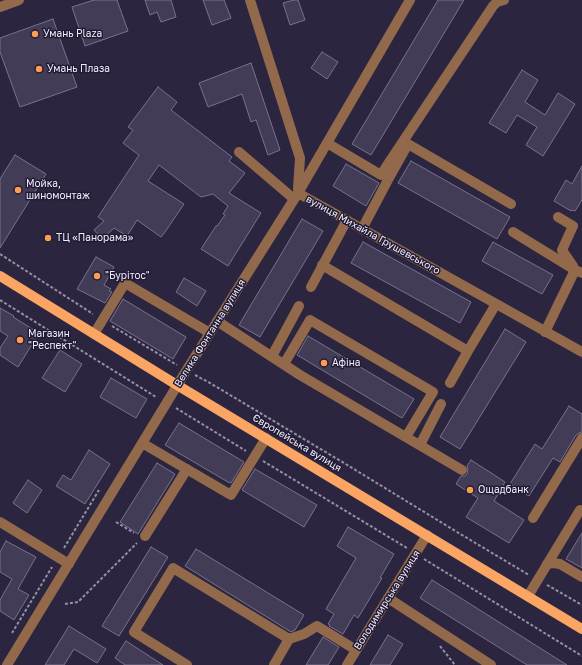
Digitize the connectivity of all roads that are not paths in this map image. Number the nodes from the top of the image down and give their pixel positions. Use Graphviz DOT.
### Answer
graph roads {
  1 [pos="19,0"];
  2 [pos="250,0"];
  3 [pos="410,0"];
  4 [pos="504,0"];
  5 [pos="0,7"];
  6 [pos="327,143"];
  7 [pos="239,152"];
  8 [pos="388,164"];
  9 [pos="390,176"];
  10 [pos="296,196"];
  11 [pos="511,204"];
  12 [pos="558,217"];
  13 [pos="347,220"];
  14 [pos="362,229"];
  15 [pos="513,232"];
  16 [pos="322,265"];
  17 [pos="579,271"];
  18 [pos="0,276"];
  19 [pos="311,287"];
  20 [pos="496,304"];
  21 [pos="299,306"];
  22 [pos="217,321"];
  23 [pos="545,332"];
  24 [pos="210,333"];
  25 [pos="94,334"];
  26 [pos="468,351"];
  27 [pos="582,352"];
  28 [pos="272,356"];
  29 [pos="284,364"];
  30 [pos="450,383"];
  31 [pos="177,385"];
  32 [pos="442,404"];
  33 [pos="406,437"];
  34 [pos="266,438"];
  35 [pos="582,438"];
  36 [pos="142,443"];
  37 [pos="420,445"];
  38 [pos="187,470"];
  39 [pos="462,470"];
  40 [pos="580,510"];
  41 [pos="533,518"];
  42 [pos="0,522"];
  43 [pos="427,535"];
  44 [pos="145,536"];
  45 [pos="69,564"];
  46 [pos="547,564"];
  47 [pos="582,577"];
  48 [pos="528,596"];
  49 [pos="388,598"];
  50 [pos="582,629"];
  51 [pos="289,639"];
  52 [pos="356,650"];
  53 [pos="7,665"];
  54 [pos="187,665"];
  55 [pos="274,665"];
  56 [pos="347,665"];
  57 [pos="491,665"];
  1 -- 5 [label="street"];
  2 -- 10 [label="street, вулиця Михайла Грушевського"];
  3 -- 6 [label="street, Велика Фонтанна вулиця"];
  4 -- 8 [label="street"];
  6 -- 8 [label="street"];
  6 -- 10 [label="street, Велика Фонтанна вулиця"];
  7 -- 10 [label="street"];
  8 -- 9 [label="street"];
  9 -- 11 [label="street"];
  9 -- 14 [label="street"];
  10 -- 13 [label="street, вулиця Михайла Грушевського"];
  10 -- 22 [label="street, Велика Фонтанна вулиця"];
  12 -- 17 [label="street"];
  13 -- 14 [label="street, вулиця Михайла Грушевського"];
  13 -- 16 [label="street"];
  14 -- 20 [label="street, вулиця Михайла Грушевського"];
  15 -- 17 [label="street"];
  16 -- 19 [label="street"];
  16 -- 26 [label="street"];
  17 -- 23 [label="street"];
  18 -- 25 [label="main road, Європейська вулиця"];
  20 -- 23 [label="street, вулиця Михайла Грушевського"];
  20 -- 26 [label="street"];
  21 -- 28 [label="street"];
  22 -- 24 [label="street, Велика Фонтанна вулиця"];
  22 -- 28 [label="street"];
  23 -- 27 [label="street, вулиця Михайла Грушевського"];
  24 -- 25 [label="street"];
  24 -- 31 [label="street, Велика Фонтанна вулиця"];
  25 -- 31 [label="main road, Європейська вулиця"];
  26 -- 30 [label="street"];
  28 -- 29 [label="street"];
  29 -- 33 [label="street"];
  29 -- 33 [label="street"];
  31 -- 34 [label="main road, Європейська вулиця"];
  31 -- 36 [label="street, Велика Фонтанна вулиця"];
  32 -- 37 [label="street"];
  33 -- 37 [label="street"];
  34 -- 38 [label="street"];
  34 -- 43 [label="main road, Європейська вулиця"];
  35 -- 41 [label="street"];
  36 -- 38 [label="street"];
  36 -- 45 [label="street, Велика Фонтанна вулиця"];
  37 -- 39 [label="street"];
  38 -- 44 [label="street"];
  40 -- 46 [label="street"];
  42 -- 45 [label="street"];
  43 -- 48 [label="main road, Європейська вулиця"];
  43 -- 49 [label="street, Володимирська вулиця"];
  45 -- 53 [label="street, Велика Фонтанна вулиця"];
  46 -- 47 [label="street"];
  46 -- 48 [label="street"];
  48 -- 50 [label="main road, Європейська вулиця"];
  49 -- 52 [label="street, Володимирська вулиця"];
  49 -- 57 [label="street"];
  51 -- 52 [label="street"];
  51 -- 54 [label="street"];
  51 -- 55 [label="street"];
  52 -- 56 [label="street, Володимирська вулиця"];
}
